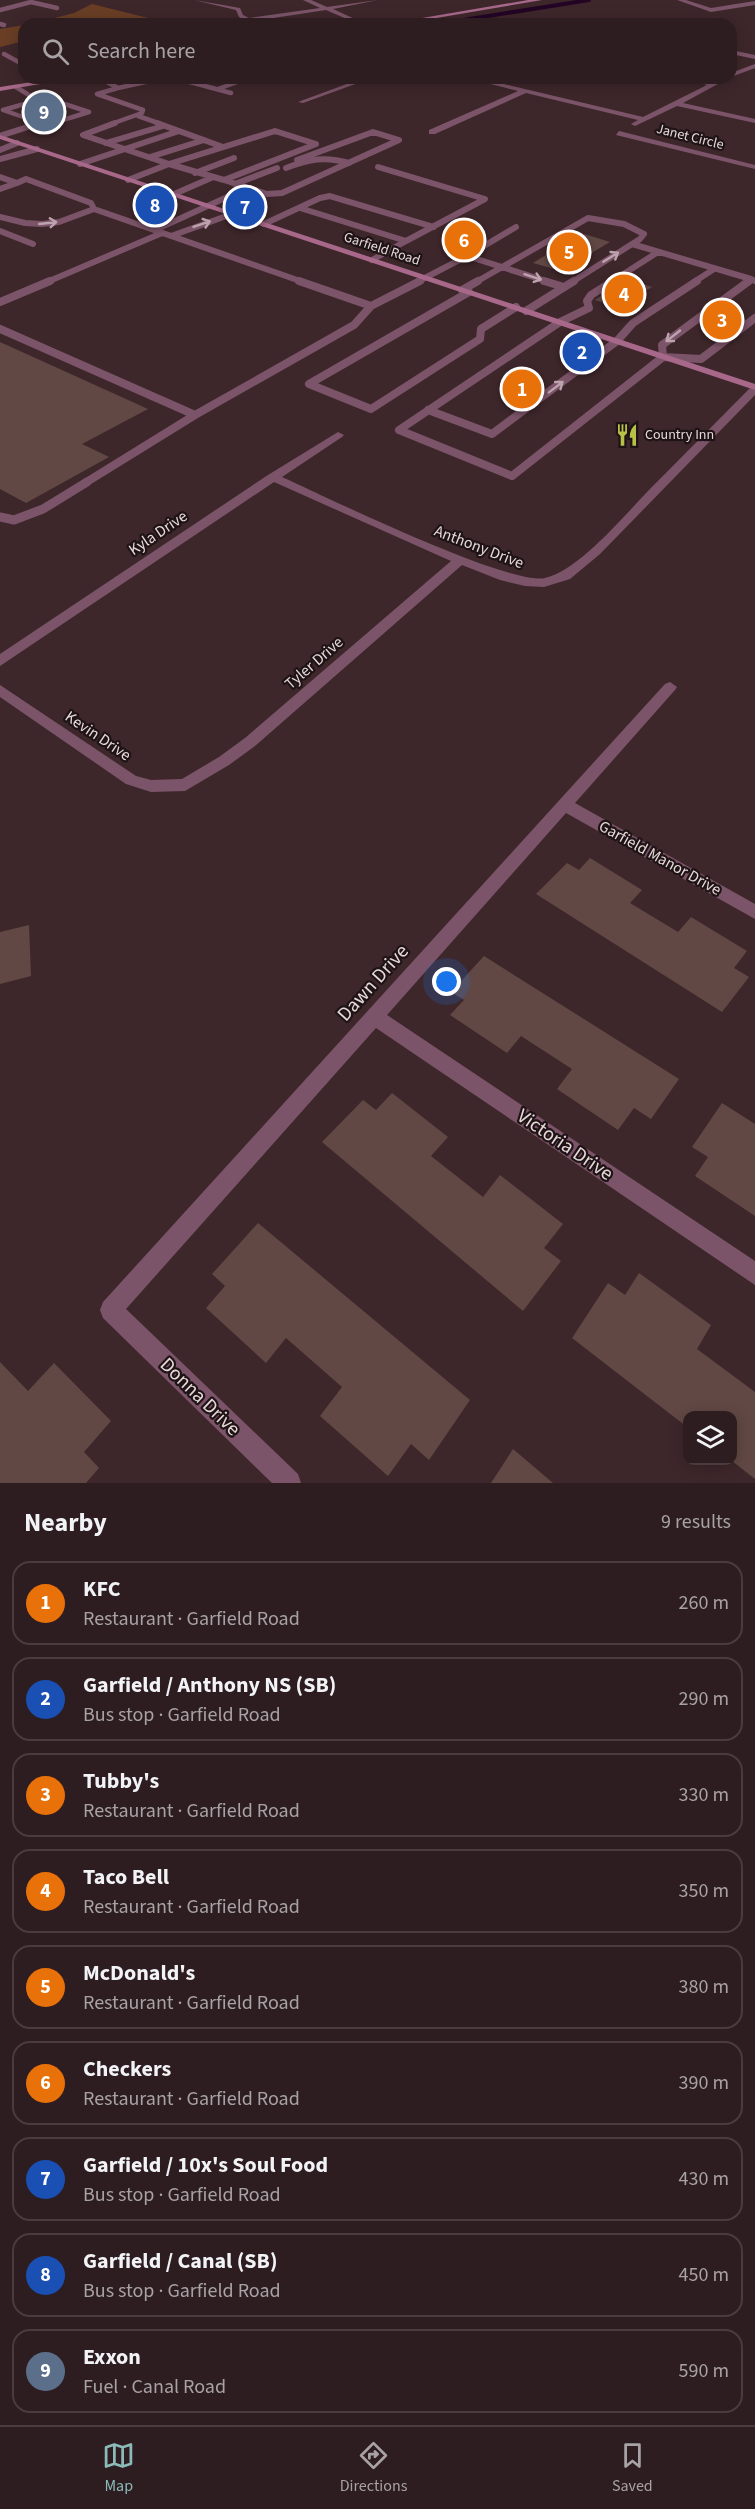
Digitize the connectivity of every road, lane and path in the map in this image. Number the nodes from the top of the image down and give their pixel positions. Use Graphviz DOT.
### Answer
graph roads {
  1 [pos="197,0"];
  2 [pos="306,0"];
  3 [pos="375,0"];
  4 [pos="539,0"];
  5 [pos="680,0"];
  6 [pos="31,1"];
  7 [pos="755,3"];
  8 [pos="0,8"];
  9 [pos="57,8"];
  10 [pos="323,8"];
  11 [pos="244,18"];
  12 [pos="272,18"];
  13 [pos="348,18"];
  14 [pos="427,18"];
  15 [pos="737,53"];
  16 [pos="4,54"];
  17 [pos="755,57"];
  18 [pos="18,63"];
  19 [pos="755,66"];
  20 [pos="737,73"];
  21 [pos="737,75"];
  22 [pos="755,77"];
  23 [pos="34,84"];
  24 [pos="111,84"];
  25 [pos="136,84"];
  26 [pos="198,84"];
  27 [pos="232,84"];
  28 [pos="352,84"];
  29 [pos="501,84"];
  30 [pos="713,84"];
  31 [pos="16,87"];
  32 [pos="118,88"];
  33 [pos="1,89"];
  34 [pos="218,89"];
  35 [pos="525,91"];
  36 [pos="231,93"];
  37 [pos="37,100"];
  38 [pos="60,102"];
  39 [pos="301,102"];
  40 [pos="675,103"];
  41 [pos="49,106"];
  42 [pos="72,106"];
  43 [pos="62,110"];
  44 [pos="25,113"];
  45 [pos="18,116"];
  46 [pos="138,117"];
  47 [pos="643,119"];
  48 [pos="39,120"];
  49 [pos="755,120"];
  50 [pos="163,126"];
  51 [pos="179,131"];
  52 [pos="432,132"];
  53 [pos="0,136"];
  54 [pos="204,140"];
  55 [pos="17,143"];
  56 [pos="105,143"];
  57 [pos="223,147"];
  58 [pos="37,149"];
  59 [pos="125,149"];
  60 [pos="0,150"];
  61 [pos="150,158"];
  62 [pos="234,158"];
  63 [pos="0,159"];
  64 [pos="349,163"];
  65 [pos="80,164"];
  66 [pos="168,164"];
  67 [pos="378,167"];
  68 [pos="755,167"];
  69 [pos="286,168"];
  70 [pos="276,172"];
  71 [pos="195,173"];
  72 [pos="255,176"];
  73 [pos="3,178"];
  74 [pos="211,178"];
  75 [pos="128,180"];
  76 [pos="224,180"];
  77 [pos="17,183"];
  78 [pos="235,184"];
  79 [pos="247,188"];
  80 [pos="0,189"];
  81 [pos="172,195"];
  82 [pos="207,206"];
  83 [pos="300,208"];
  84 [pos="94,209"];
  85 [pos="232,214"];
  86 [pos="0,217"];
  87 [pos="264,224"];
  88 [pos="434,227"];
  89 [pos="516,227"];
  90 [pos="0,231"];
  91 [pos="159,231"];
  92 [pos="171,236"];
  93 [pos="406,241"];
  94 [pos="33,244"];
  95 [pos="632,244"];
  96 [pos="658,252"];
  97 [pos="467,256"];
  98 [pos="372,260"];
  99 [pos="501,267"];
  100 [pos="714,268"];
  101 [pos="427,278"];
  102 [pos="753,280"];
  103 [pos="564,286"];
  104 [pos="465,291"];
  105 [pos="0,302"];
  106 [pos="370,306"];
  107 [pos="516,307"];
  108 [pos="526,311"];
  109 [pos="755,318"];
  110 [pos="560,322"];
  111 [pos="0,329"];
  112 [pos="617,341"];
  113 [pos="663,357"];
  114 [pos="755,388"];
  115 [pos="428,410"];
  116 [pos="195,414"];
  117 [pos="338,435"];
  118 [pos="272,477"];
  119 [pos="0,517"];
  120 [pos="460,560"];
  121 [pos="0,661"];
  122 [pos="670,687"];
  123 [pos="0,690"];
  124 [pos="184,785"];
  125 [pos="565,805"];
  126 [pos="755,912"];
  127 [pos="374,1016"];
  128 [pos="755,1274"];
  129 [pos="111,1310"];
  130 [pos="289,1483"];
  1 -- 11 [label="street"];
  2 -- 10 [label="street"];
  3 -- 10 [label="street"];
  4 -- 14 [label="main road"];
  5 -- 7 [label="street"];
  6 -- 8 [label="lane"];
  6 -- 9 [label="lane"];
  10 -- 12 [label="street"];
  10 -- 13 [label="street"];
  15 -- 17 [label="street"];
  16 -- 18 [label="lane"];
  19 -- 20 [label="street"];
  21 -- 22 [label="street"];
  23 -- 31 [label="main road"];
  24 -- 32 [label="lane"];
  25 -- 32 [label="lane"];
  26 -- 34 [label="lane"];
  27 -- 34 [label="lane"];
  28 -- 39 [label="street"];
  29 -- 35 [label="street"];
  30 -- 40 [label="street"];
  31 -- 33 [label="main road"];
  31 -- 37 [label="lane"];
  32 -- 46 [label="lane"];
  34 -- 36 [label="lane"];
  35 -- 47 [label="street"];
  35 -- 52 [label="street"];
  37 -- 38 [label="lane"];
  37 -- 45 [label="lane"];
  38 -- 41 [label="lane"];
  38 -- 42 [label="lane"];
  40 -- 47 [label="street"];
  40 -- 49 [label="street"];
  42 -- 43 [label="lane"];
  42 -- 48 [label="lane"];
  44 -- 45 [label="lane"];
  45 -- 48 [label="lane"];
  46 -- 50 [label="lane"];
  46 -- 56 [label="lane"];
  47 -- 68 [label="street, Janet Circle"];
  48 -- 53 [label="lane"];
  50 -- 51 [label="lane"];
  50 -- 56 [label="lane"];
  51 -- 54 [label="lane"];
  51 -- 59 [label="lane"];
  53 -- 55 [label="main road, Garfield Road"];
  54 -- 57 [label="lane"];
  54 -- 61 [label="lane"];
  55 -- 58 [label="main road, Garfield Road"];
  55 -- 60 [label="lane"];
  56 -- 59 [label="lane"];
  57 -- 66 [label="lane"];
  57 -- 76 [label="lane"];
  58 -- 63 [label="lane"];
  58 -- 65 [label="main road, Garfield Road"];
  59 -- 61 [label="lane"];
  59 -- 65 [label="lane"];
  61 -- 66 [label="lane"];
  62 -- 71 [label="lane"];
  64 -- 69 [label="lane"];
  64 -- 72 [label="lane"];
  64 -- 79 [label="lane"];
  65 -- 75 [label="main road, Garfield Road"];
  66 -- 71 [label="lane"];
  66 -- 75 [label="lane"];
  67 -- 88 [label="lane"];
  70 -- 72 [label="lane"];
  71 -- 74 [label="lane"];
  72 -- 78 [label="lane"];
  73 -- 77 [label="lane"];
  74 -- 76 [label="lane"];
  74 -- 81 [label="lane"];
  75 -- 81 [label="main road, Garfield Road"];
  76 -- 78 [label="lane"];
  77 -- 80 [label="lane"];
  77 -- 84 [label="lane"];
  78 -- 79 [label="lane"];
  79 -- 82 [label="lane"];
  81 -- 82 [label="main road, Garfield Road"];
  82 -- 85 [label="main road, Garfield Road"];
  82 -- 91 [label="lane"];
  83 -- 87 [label="lane"];
  83 -- 88 [label="lane"];
  83 -- 93 [label="lane"];
  86 -- 84 [label="lane, one-way"];
  84 -- 91 [label="lane"];
  85 -- 87 [label="main road, Garfield Road"];
  92 -- 85 [label="lane, one-way"];
  87 -- 98 [label="main road, Garfield Road"];
  88 -- 93 [label="lane"];
  89 -- 97 [label="lane"];
  90 -- 94 [label="lane"];
  91 -- 92 [label="lane"];
  91 -- 105 [label="lane"];
  92 -- 106 [label="lane"];
  93 -- 98 [label="lane"];
  95 -- 96 [label="lane"];
  95 -- 99 [label="lane"];
  103 -- 95 [label="lane, one-way"];
  96 -- 100 [label="lane"];
  96 -- 110 [label="lane"];
  97 -- 99 [label="lane"];
  97 -- 101 [label="lane"];
  98 -- 101 [label="main road, Garfield Road"];
  99 -- 103 [label="lane, one-way"];
  99 -- 104 [label="lane"];
  100 -- 102 [label="lane"];
  100 -- 112 [label="lane"];
  101 -- 104 [label="main road, Garfield Road"];
  101 -- 106 [label="lane"];
  102 -- 113 [label="lane, one-way"];
  103 -- 108 [label="lane"];
  104 -- 107 [label="main road, Garfield Road"];
  104 -- 107 [label="lane"];
  106 -- 116 [label="lane"];
  107 -- 108 [label="main road, Garfield Road"];
  108 -- 110 [label="main road, Garfield Road"];
  109 -- 113 [label="lane"];
  110 -- 112 [label="main road, Garfield Road"];
  110 -- 115 [label="lane"];
  111 -- 116 [label="lane"];
  112 -- 113 [label="main road, Garfield Road"];
  115 -- 112 [label="lane, one-way"];
  113 -- 114 [label="main road, Garfield Road"];
  113 -- 115 [label="lane"];
  114 -- 120 [label="street, Anthony Drive"];
  116 -- 119 [label="lane"];
  117 -- 118 [label="street, Kyla Drive"];
  118 -- 120 [label="street, Anthony Drive"];
  118 -- 121 [label="street, Kyla Drive"];
  120 -- 124 [label="street, Tyler Drive"];
  122 -- 125 [label="street, Dawn Drive"];
  123 -- 124 [label="street, Kevin Drive"];
  125 -- 126 [label="street, Garfield Manor Drive"];
  125 -- 127 [label="street, Dawn Drive"];
  127 -- 128 [label="street, Victoria Drive"];
  127 -- 129 [label="street, Dawn Drive"];
  129 -- 130 [label="street, Donna Drive"];
}
